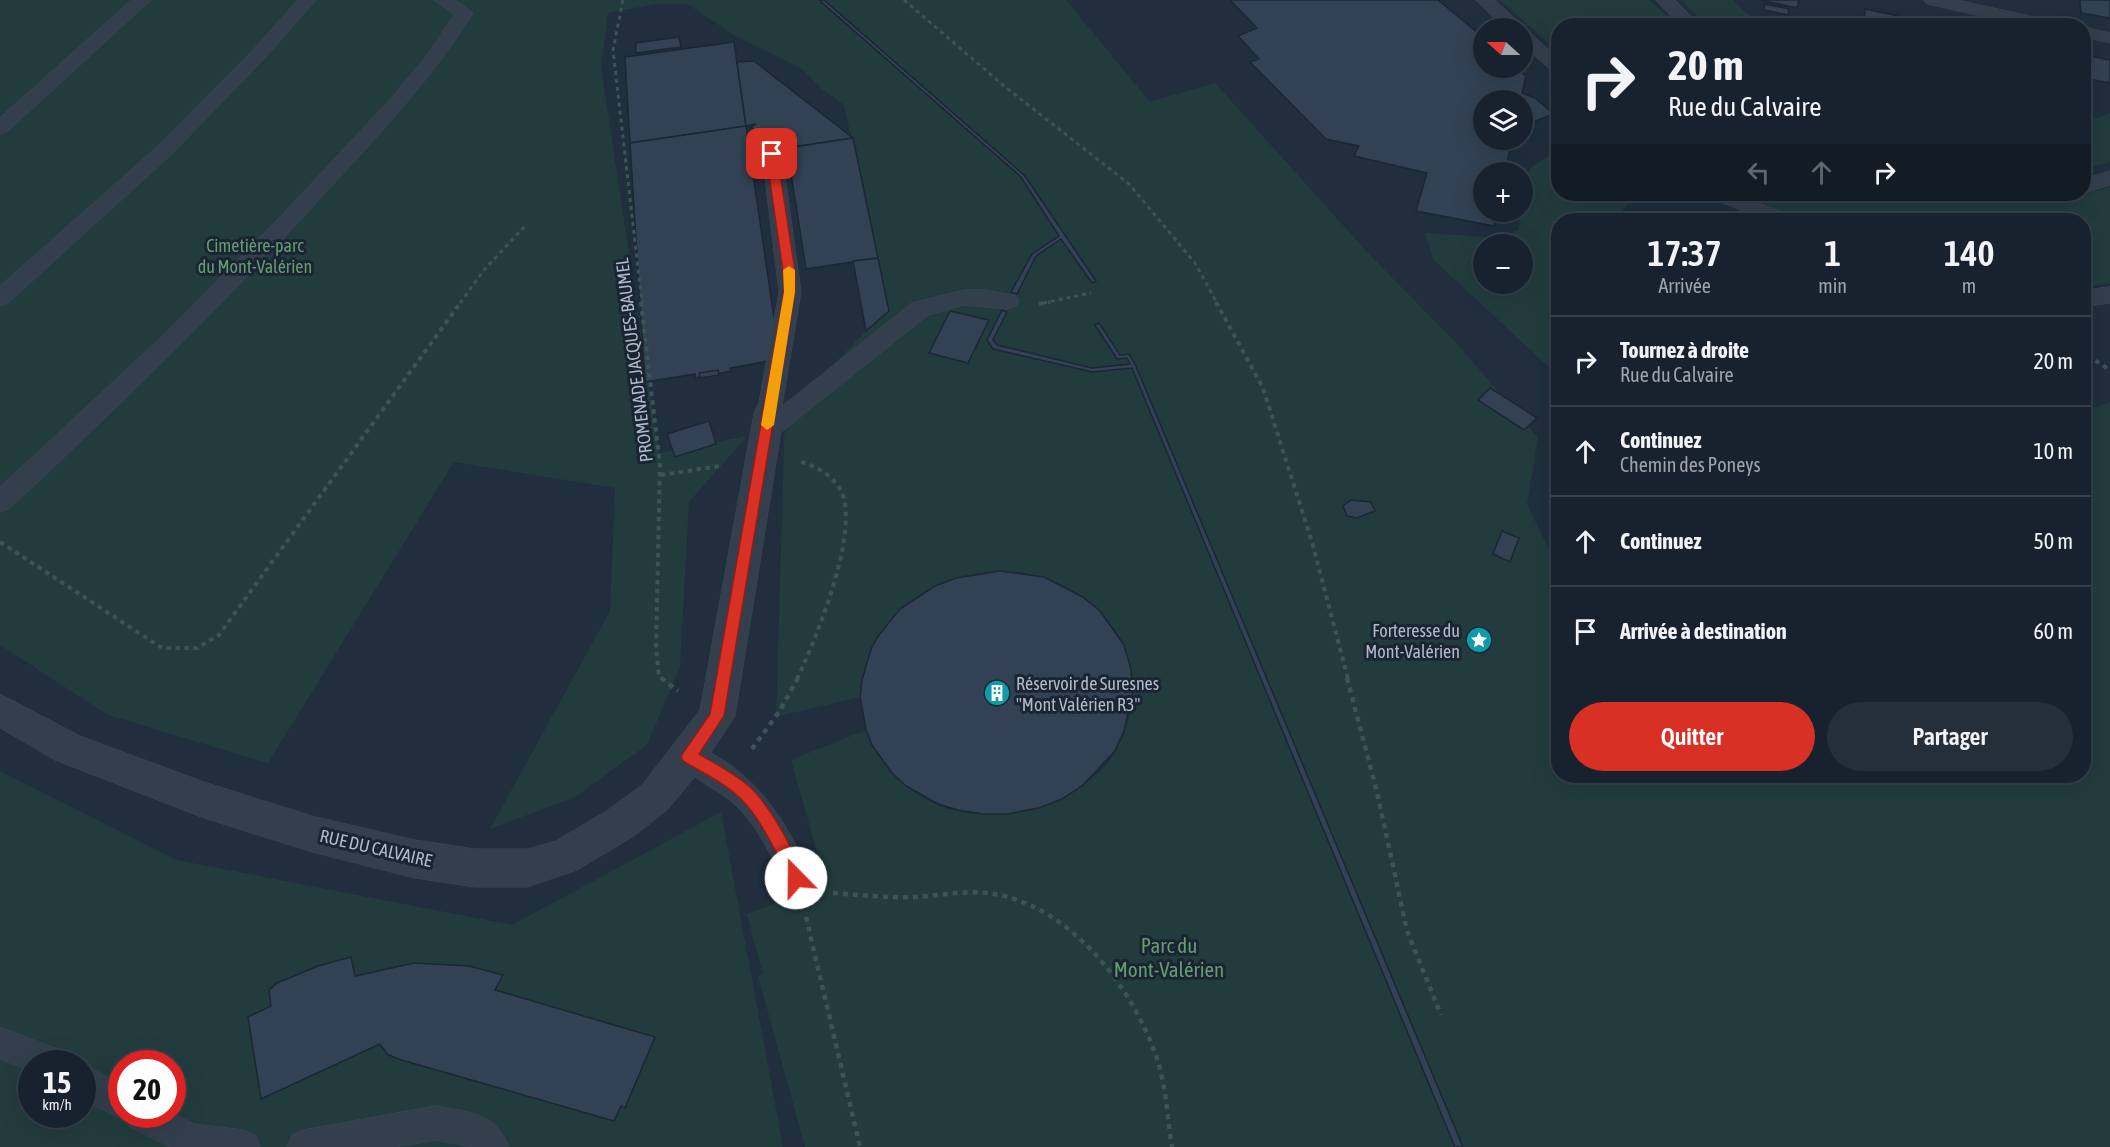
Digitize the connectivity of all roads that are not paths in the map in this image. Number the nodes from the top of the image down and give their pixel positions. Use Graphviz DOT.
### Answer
graph roads {
  1 [pos="142,0"];
  2 [pos="307,0"];
  3 [pos="443,0"];
  4 [pos="1485,0"];
  5 [pos="1665,0"];
  6 [pos="1933,0"];
  7 [pos="1504,18"];
  8 [pos="1684,18"];
  9 [pos="2016,18"];
  10 [pos="2091,34"];
  11 [pos="2110,38"];
  12 [pos="1533,45"];
  13 [pos="1551,61"];
  14 [pos="0,128"];
  15 [pos="772,154"];
  16 [pos="2110,178"];
  17 [pos="2091,185"];
  18 [pos="1737,201"];
  19 [pos="1765,213"];
  20 [pos="2110,295"];
  21 [pos="0,298"];
  22 [pos="2091,298"];
  23 [pos="1008,302"];
  24 [pos="768,422"];
  25 [pos="0,502"];
  26 [pos="0,710"];
  27 [pos="689,756"];
  28 [pos="798,885"];
  29 [pos="0,1043"];
  30 [pos="19,1050"];
  31 [pos="168,1128"];
  32 [pos="243,1147"];
  33 [pos="304,1147"];
  34 [pos="492,1147"];
  1 -- 14 [label="lane"];
  2 -- 21 [label="lane"];
  3 -- 25 [label="lane"];
  4 -- 7 [label="lane"];
  5 -- 8 [label="lane"];
  6 -- 9 [label="lane"];
  10 -- 11 [label="lane"];
  12 -- 13 [label="lane"];
  15 -- 24 [label="lane"];
  16 -- 17 [label="lane"];
  18 -- 19 [label="lane"];
  20 -- 22 [label="lane"];
  23 -- 24 [label="lane"];
  24 -- 27 [label="street, RUE DU CALVAIRE"];
  26 -- 27 [label="street, RUE DU CALVAIRE"];
  27 -- 28 [label="lane"];
  29 -- 30 [label="lane"];
  31 -- 32 [label="lane"];
  33 -- 34 [label="lane"];
}
